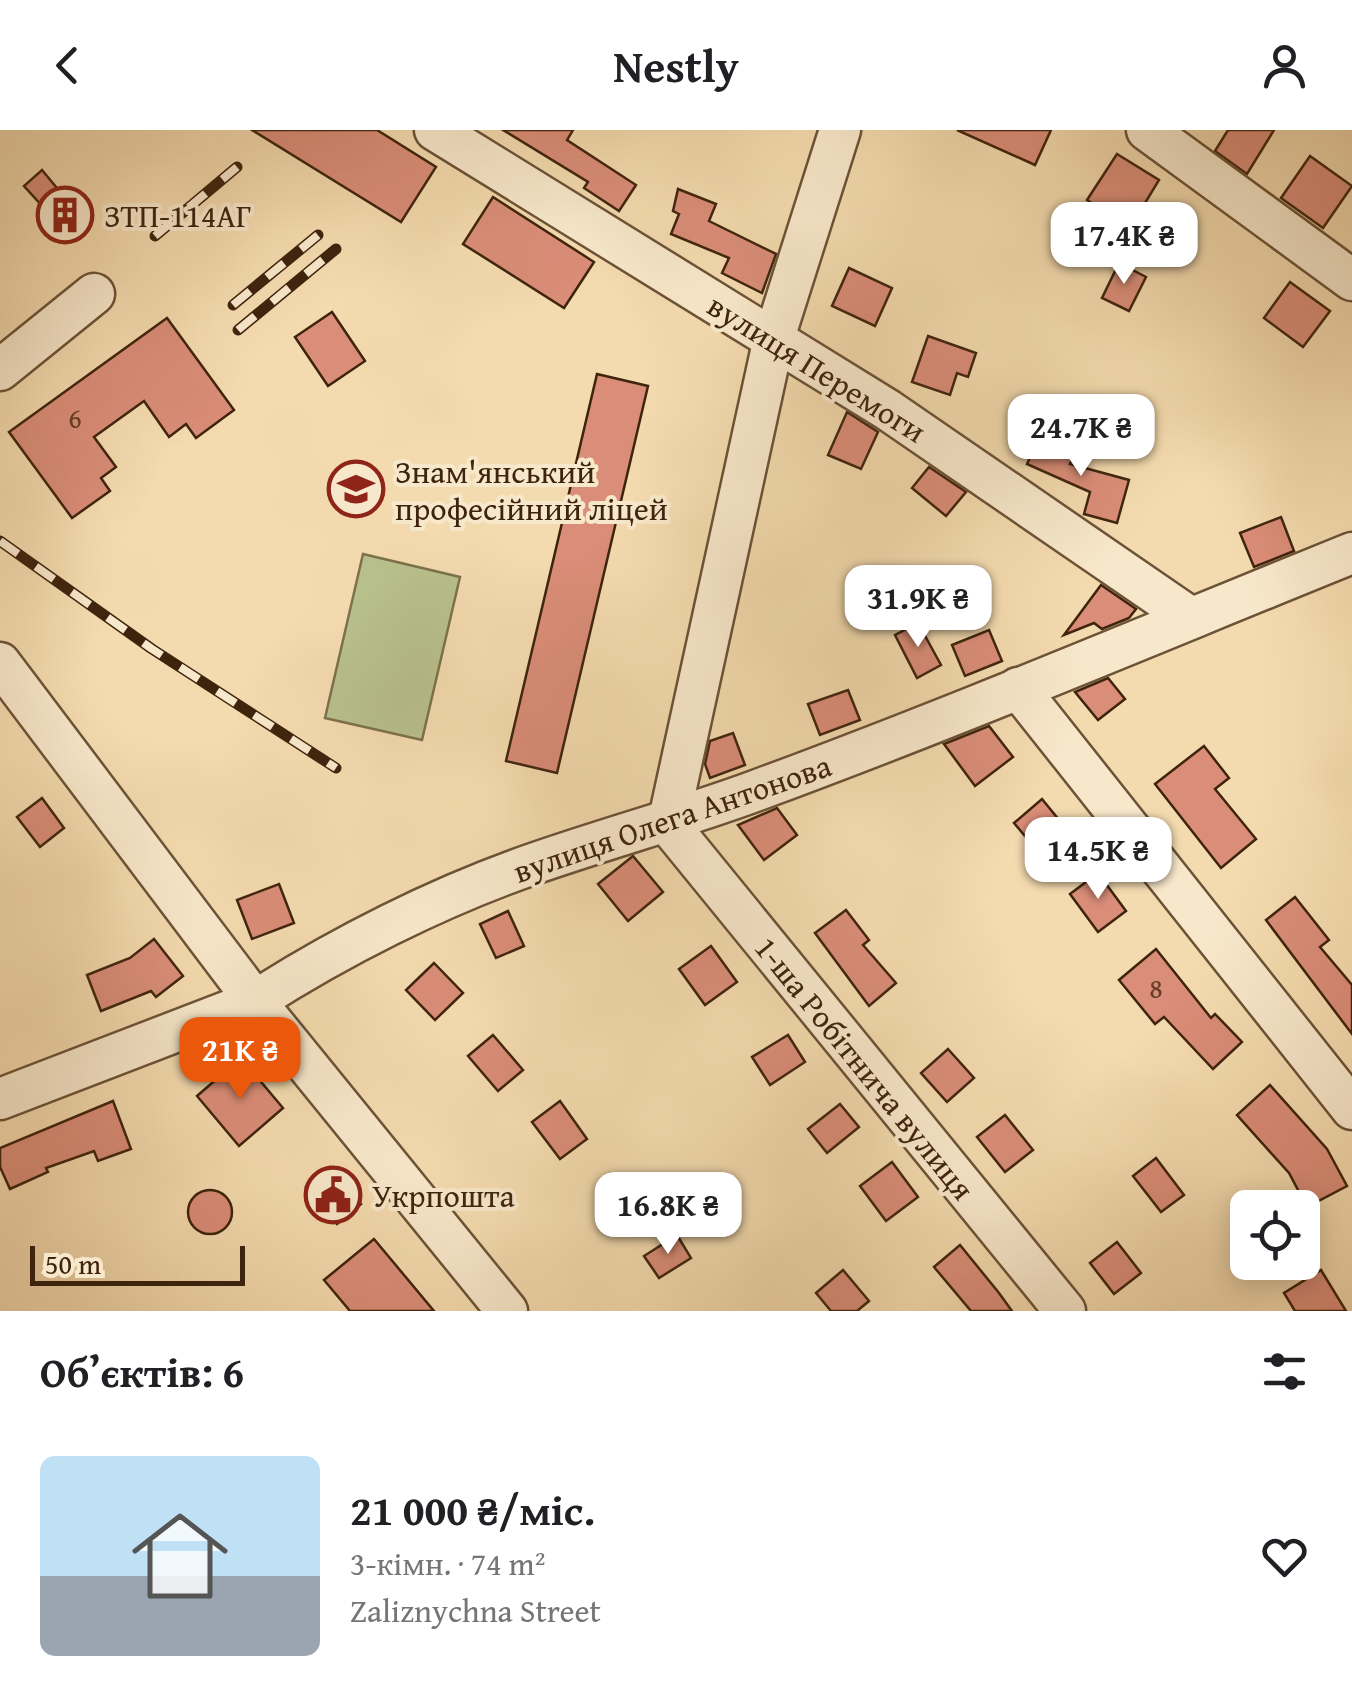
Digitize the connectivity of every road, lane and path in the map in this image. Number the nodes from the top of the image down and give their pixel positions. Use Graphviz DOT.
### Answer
graph roads {
  1 [pos="436,130"];
  2 [pos="840,130"];
  3 [pos="1148,130"];
  4 [pos="1352,280"];
  5 [pos="94,294"];
  6 [pos="774,338"];
  7 [pos="0,370"];
  8 [pos="1352,553"];
  9 [pos="1191,618"];
  10 [pos="0,663"];
  11 [pos="1018,688"];
  12 [pos="668,824"];
  13 [pos="255,1001"];
  14 [pos="0,1099"];
  15 [pos="1352,1109"];
  16 [pos="507,1311"];
  17 [pos="1064,1311"];
  1 -- 6 [label="street, вулиця Перемоги"];
  2 -- 6 [label="street"];
  3 -- 4 [label="street"];
  5 -- 7 [label="street"];
  6 -- 9 [label="street, вулиця Перемоги"];
  6 -- 12 [label="street"];
  8 -- 9 [label="street, вулиця Олега Антонова"];
  9 -- 11 [label="street, вулиця Олега Антонова"];
  10 -- 13 [label="street"];
  11 -- 12 [label="street, вулиця Олега Антонова"];
  11 -- 15 [label="street"];
  12 -- 13 [label="street, вулиця Олега Антонова"];
  12 -- 17 [label="street, 1-ша Робітнича вулиця"];
  13 -- 14 [label="street, вулиця Олега Антонова"];
  13 -- 16 [label="street"];
}
